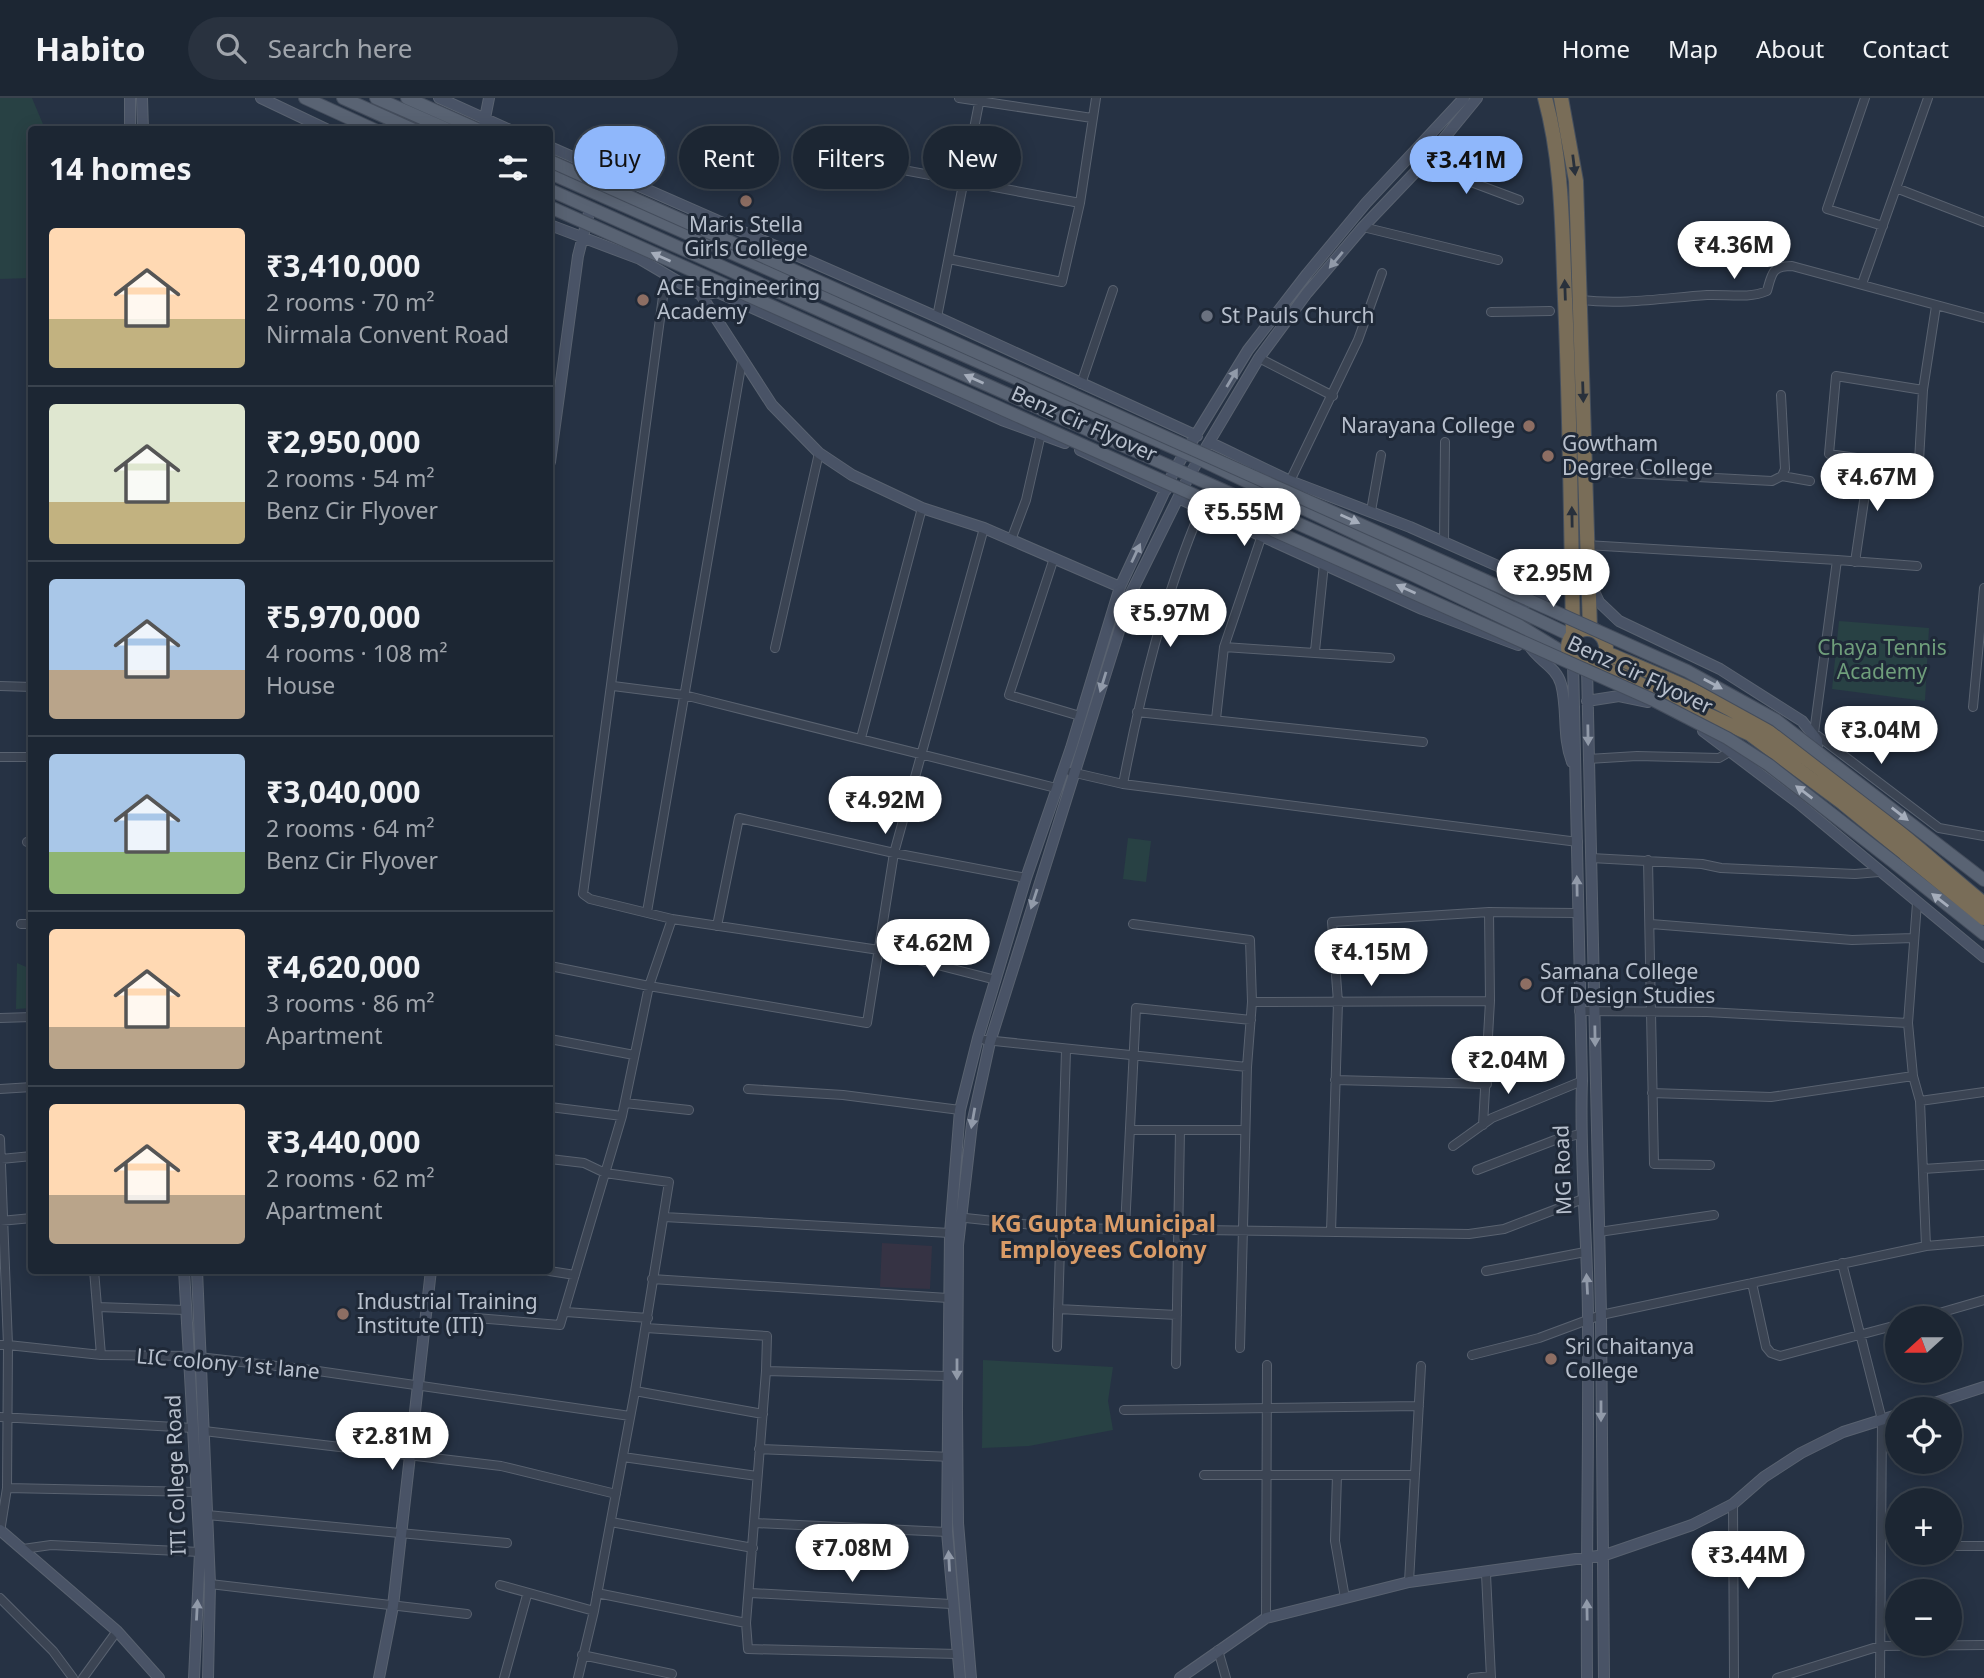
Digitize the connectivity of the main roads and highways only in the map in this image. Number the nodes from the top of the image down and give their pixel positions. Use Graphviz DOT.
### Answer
graph roads {
  1 [pos="304,98"];
  2 [pos="343,98"];
  3 [pos="376,98"];
  4 [pos="407,98"];
  5 [pos="1545,98"];
  6 [pos="1562,98"];
  7 [pos="366,126"];
  8 [pos="405,126"];
  9 [pos="440,126"];
  10 [pos="482,126"];
  11 [pos="553,162"];
  12 [pos="553,174"];
  13 [pos="553,191"];
  14 [pos="553,208"];
  15 [pos="1563,232"];
  16 [pos="1578,232"];
  17 [pos="1579,577"];
  18 [pos="1590,629"];
  19 [pos="1572,635"];
  20 [pos="1587,660"];
  21 [pos="1984,880"];
  22 [pos="1984,904"];
  23 [pos="1984,918"];
  24 [pos="1984,934"];
  1 -- 7 [label="main road"];
  2 -- 8 [label="main road"];
  3 -- 9 [label="main road"];
  4 -- 10 [label="main road"];
  5 -- 15 [label="highway"];
  6 -- 16 [label="highway, one-way"];
  11 -- 21 [label="main road, Benz Cir Flyover, one-way, bridge"];
  12 -- 19 [label="main road"];
  20 -- 13 [label="main road, one-way"];
  24 -- 14 [label="main road, Benz Cir Flyover, one-way, bridge"];
  15 -- 16 [label="highway"];
  17 -- 15 [label="highway, one-way"];
  16 -- 17 [label="highway, one-way"];
  17 -- 18 [label="highway"];
  17 -- 19 [label="highway"];
  18 -- 19 [label="highway"];
  18 -- 20 [label="highway"];
  19 -- 20 [label="highway"];
  20 -- 22 [label="highway"];
  20 -- 23 [label="highway"];
}
